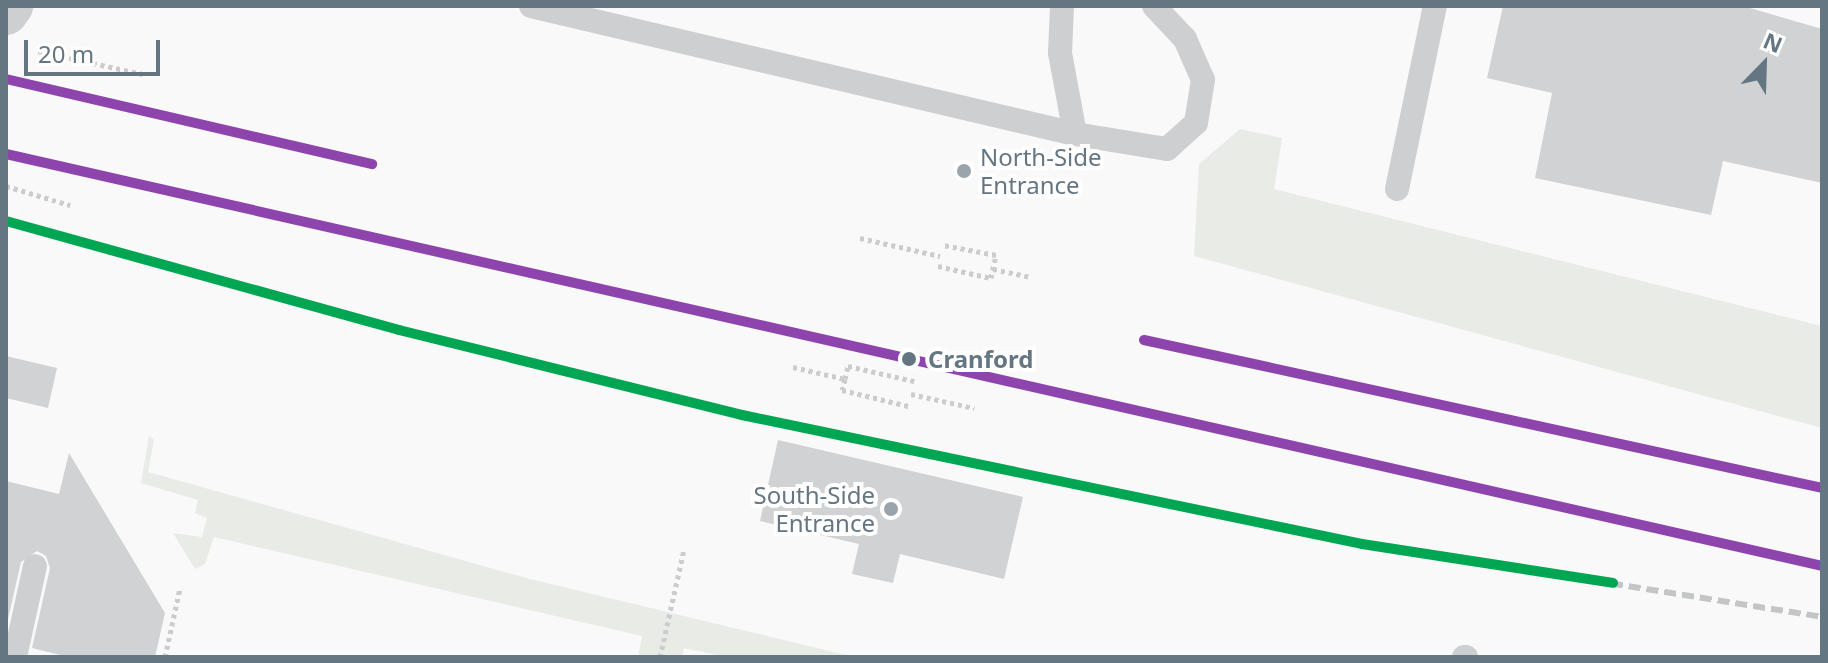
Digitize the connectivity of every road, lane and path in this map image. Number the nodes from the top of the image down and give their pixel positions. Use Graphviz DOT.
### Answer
graph roads {
  1 [pos="11,6"];
  2 [pos="531,6"];
  3 [pos="1062,6"];
  4 [pos="1154,6"];
  5 [pos="1435,6"];
  6 [pos="6,13"];
  7 [pos="38,51"];
  8 [pos="143,74"];
  9 [pos="1075,134"];
  10 [pos="6,186"];
  11 [pos="1397,189"];
  12 [pos="70,205"];
  13 [pos="860,238"];
  14 [pos="943,245"];
  15 [pos="940,256"];
  16 [pos="938,266"];
  17 [pos="993,269"];
  18 [pos="1031,277"];
  19 [pos="793,367"];
  20 [pos="845,379"];
  21 [pos="914,381"];
  22 [pos="911,394"];
  23 [pos="908,406"];
  24 [pos="974,408"];
  25 [pos="684,550"];
  26 [pos="35,566"];
  27 [pos="180,588"];
  28 [pos="15,657"];
  29 [pos="165,657"];
  30 [pos="660,657"];
  1 -- 6 [label="street"];
  2 -- 9 [label="lane"];
  3 -- 9 [label="lane"];
  4 -- 9 [label="lane"];
  5 -- 11 [label="lane"];
  7 -- 8 [label="path"];
  10 -- 12 [label="path"];
  13 -- 15 [label="path"];
  14 -- 17 [label="path"];
  16 -- 17 [label="path"];
  17 -- 18 [label="path"];
  19 -- 20 [label="path"];
  20 -- 21 [label="path"];
  20 -- 23 [label="path"];
  22 -- 24 [label="path"];
  25 -- 30 [label="path"];
  26 -- 28 [label="lane"];
  27 -- 29 [label="path"];
}
